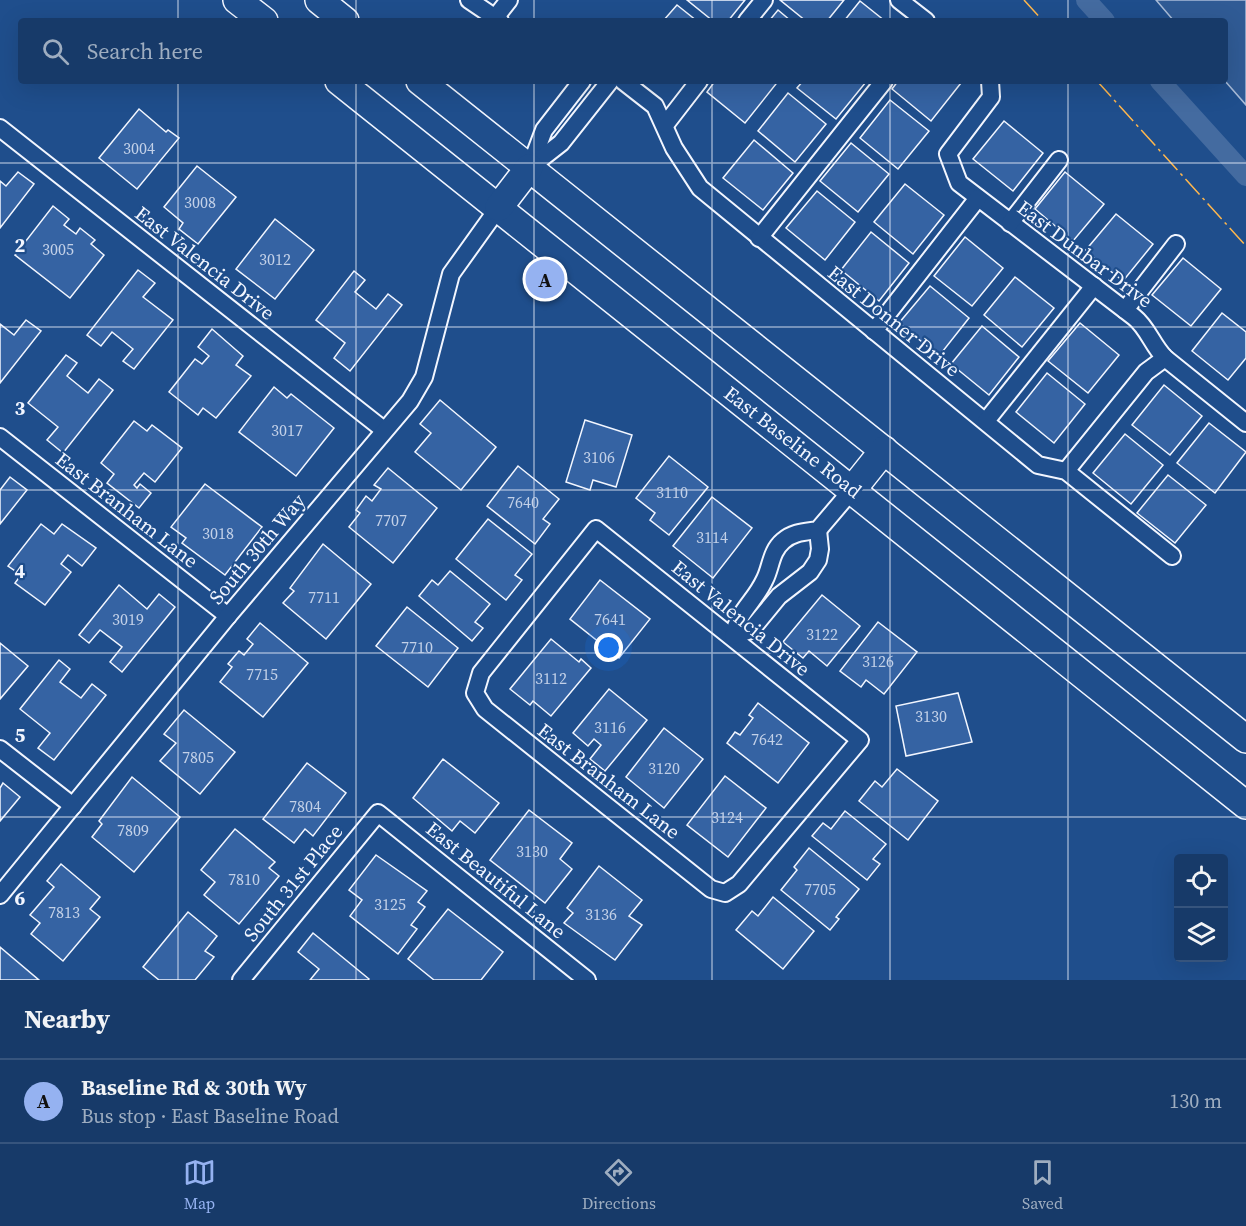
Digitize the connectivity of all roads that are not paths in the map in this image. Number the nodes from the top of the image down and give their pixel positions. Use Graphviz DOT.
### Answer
graph roads {
  1 [pos="237,0"];
  2 [pos="318,0"];
  3 [pos="469,0"];
  4 [pos="509,0"];
  5 [pos="764,0"];
  6 [pos="899,0"];
  7 [pos="260,18"];
  8 [pos="341,18"];
  9 [pos="494,18"];
  10 [pos="498,18"];
  11 [pos="749,18"];
  12 [pos="922,18"];
  13 [pos="343,84"];
  14 [pos="424,84"];
  15 [pos="580,84"];
  16 [pos="608,84"];
  17 [pos="627,84"];
  18 [pos="697,84"];
  19 [pos="882,84"];
  20 [pos="991,84"];
  21 [pos="568,99"];
  22 [pos="585,112"];
  23 [pos="665,125"];
  24 [pos="0,129"];
  25 [pos="1059,160"];
  26 [pos="530,168"];
  27 [pos="978,198"];
  28 [pos="499,207"];
  29 [pos="1010,223"];
  30 [pos="759,238"];
  31 [pos="1176,244"];
  32 [pos="1094,286"];
  33 [pos="1125,310"];
  34 [pos="874,331"];
  35 [pos="1165,358"];
  36 [pos="986,421"];
  37 [pos="1246,423"];
  38 [pos="384,430"];
  39 [pos="0,437"];
  40 [pos="885,450"];
  41 [pos="1066,471"];
  42 [pos="852,490"];
  43 [pos="818,530"];
  44 [pos="1172,556"];
  45 [pos="228,616"];
  46 [pos="733,636"];
  47 [pos="475,693"];
  48 [pos="1246,739"];
  49 [pos="0,749"];
  50 [pos="1246,805"];
  51 [pos="73,806"];
  52 [pos="378,813"];
  53 [pos="725,892"];
  54 [pos="0,895"];
  55 [pos="241,980"];
  56 [pos="587,980"];
  1 -- 7 [label="main road"];
  2 -- 8 [label="main road"];
  3 -- 9 [label="street"];
  4 -- 10 [label="street"];
  5 -- 11 [label="street"];
  6 -- 12 [label="street"];
  13 -- 28 [label="main road, East Baseline Road"];
  14 -- 26 [label="main road"];
  15 -- 21 [label="street"];
  16 -- 22 [label="street"];
  17 -- 23 [label="street, East Donner Drive"];
  18 -- 23 [label="street"];
  19 -- 30 [label="street"];
  20 -- 27 [label="street, East Dunbar Drive"];
  21 -- 22 [label="street"];
  21 -- 26 [label="street"];
  22 -- 26 [label="street"];
  23 -- 30 [label="street, East Donner Drive"];
  24 -- 38 [label="street, East Valencia Drive"];
  25 -- 29 [label="street"];
  26 -- 28 [label="main road"];
  26 -- 40 [label="main road"];
  27 -- 29 [label="street, East Dunbar Drive"];
  27 -- 34 [label="street"];
  28 -- 38 [label="street, South 30th Way"];
  28 -- 42 [label="main road, East Baseline Road"];
  29 -- 32 [label="street, East Dunbar Drive"];
  30 -- 34 [label="street, East Donner Drive"];
  31 -- 33 [label="street"];
  32 -- 33 [label="street, East Dunbar Drive"];
  32 -- 36 [label="street"];
  33 -- 35 [label="street, East Dunbar Drive"];
  34 -- 36 [label="street, East Donner Drive"];
  35 -- 37 [label="street, East Dunbar Drive"];
  35 -- 41 [label="street"];
  36 -- 41 [label="street, East Donner Drive"];
  38 -- 45 [label="street, South 30th Way"];
  39 -- 45 [label="street, East Branham Lane"];
  40 -- 42 [label="main road"];
  40 -- 48 [label="main road"];
  41 -- 44 [label="street, East Donner Drive"];
  42 -- 43 [label="street"];
  42 -- 50 [label="main road, East Baseline Road"];
  43 -- 46 [label="street"];
  43 -- 46 [label="street"];
  45 -- 51 [label="street, South 30th Way"];
  46 -- 47 [label="street, East Valencia Drive"];
  46 -- 53 [label="street, East Valencia Drive"];
  47 -- 53 [label="street, East Branham Lane"];
  49 -- 51 [label="street"];
  51 -- 54 [label="street, South 30th Way"];
  52 -- 55 [label="street, South 31st Place"];
  52 -- 56 [label="street, East Beautiful Lane"];
}
